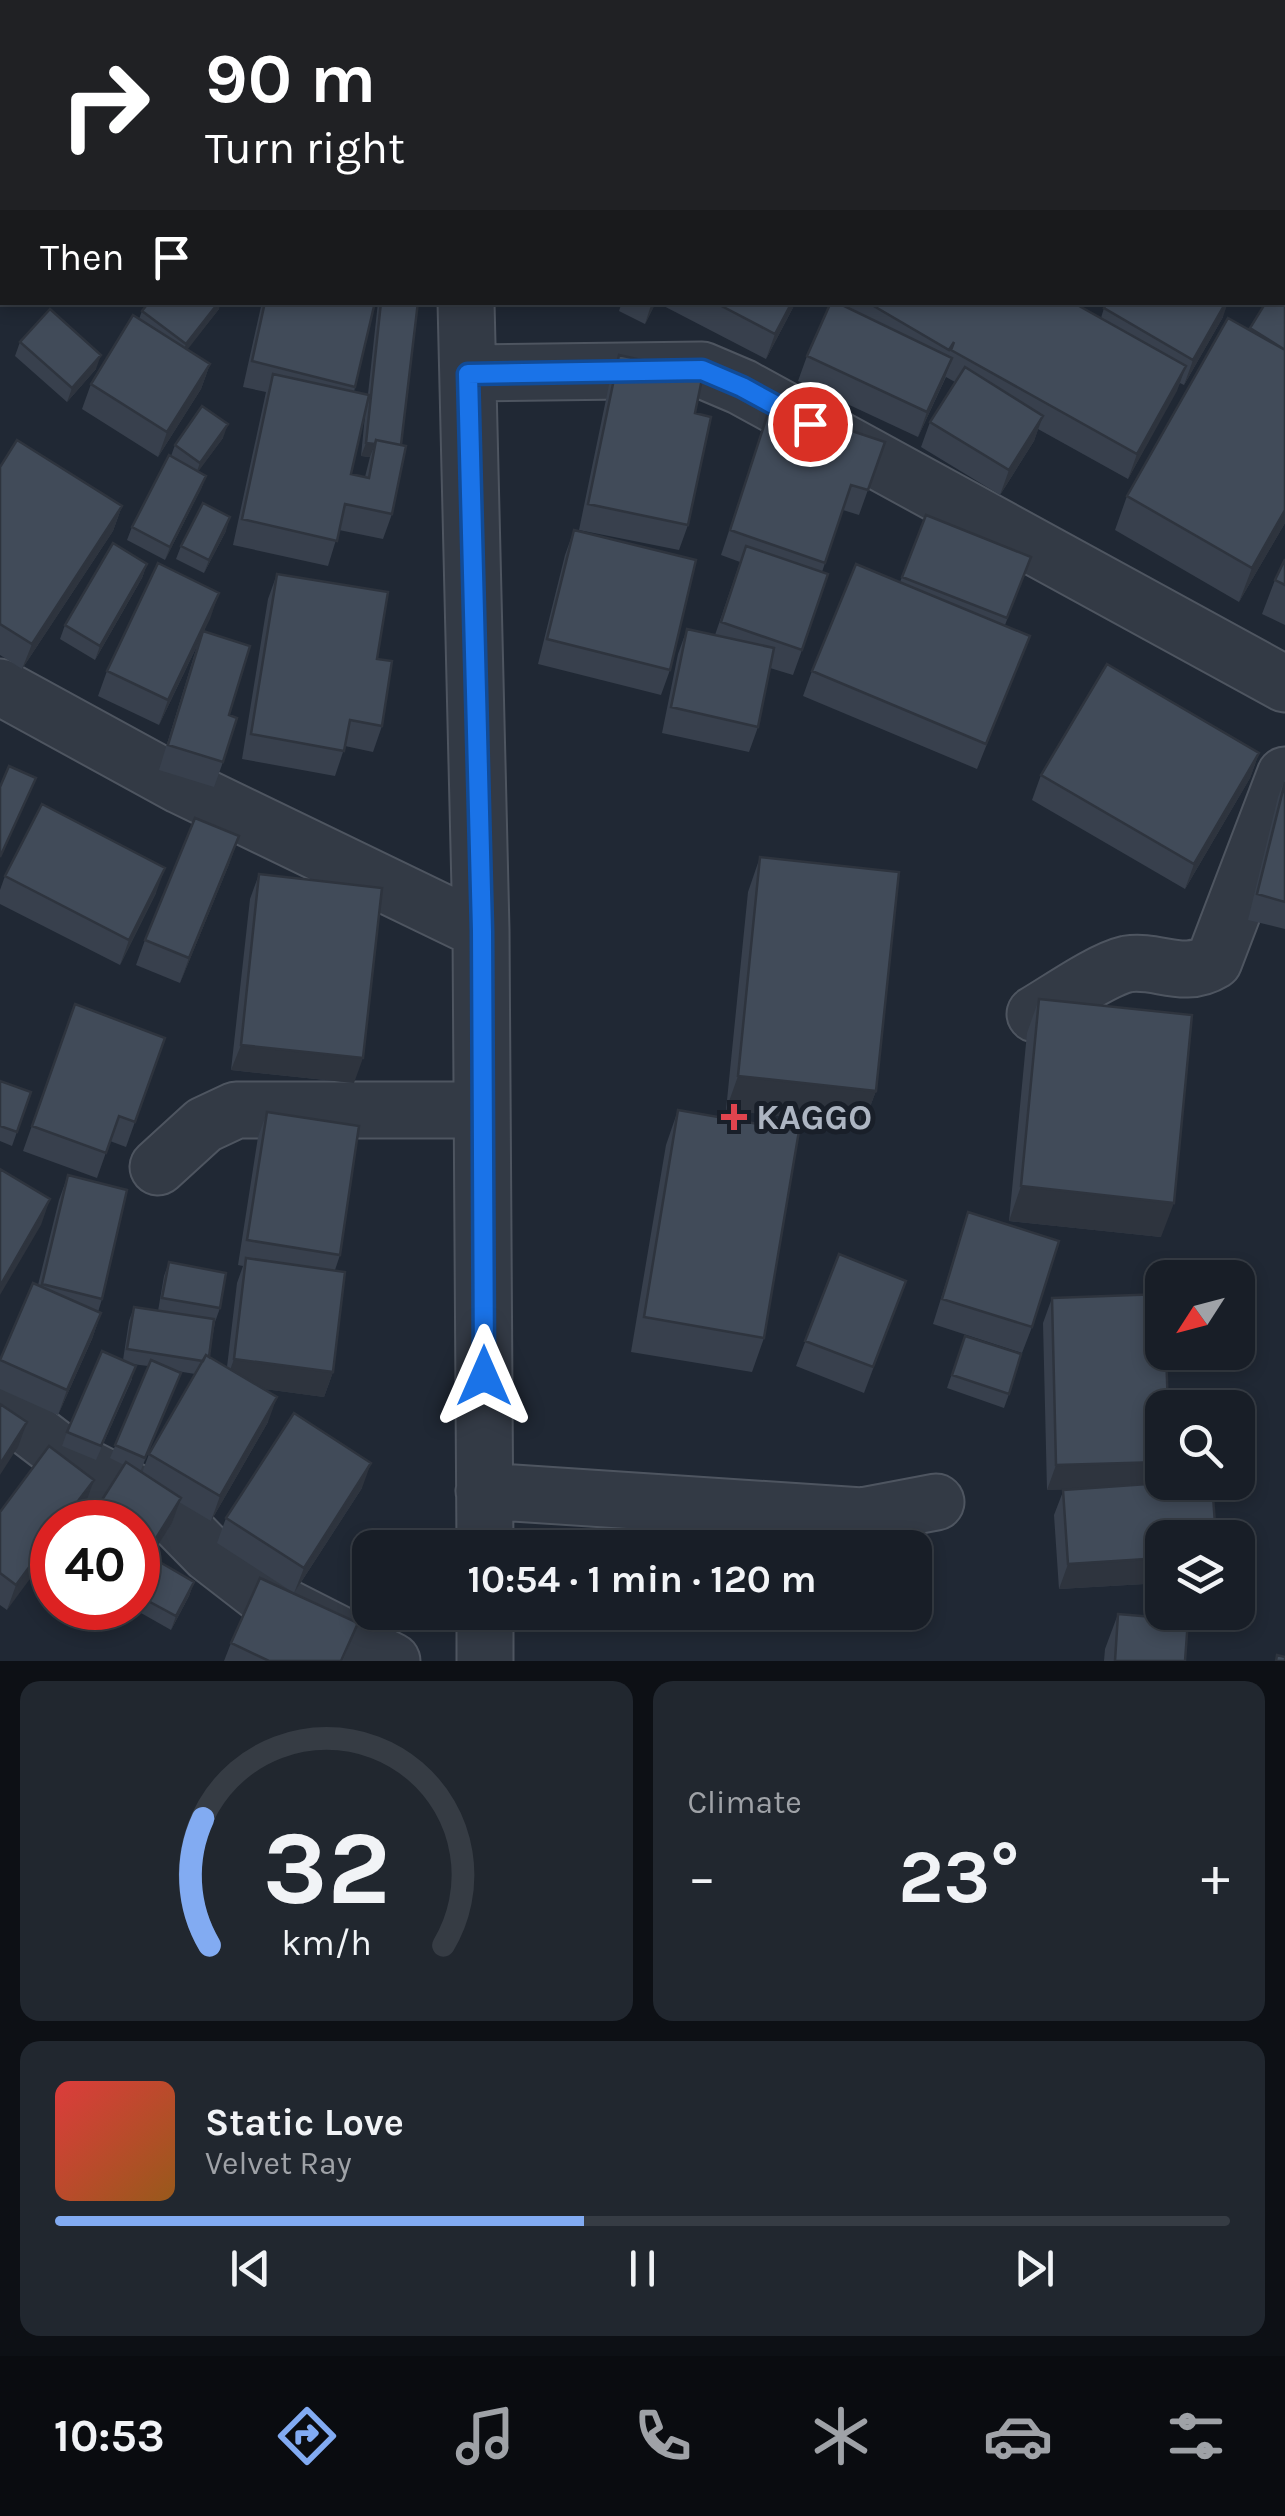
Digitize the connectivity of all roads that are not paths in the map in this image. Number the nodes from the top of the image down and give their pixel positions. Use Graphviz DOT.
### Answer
graph roads {
  1 [pos="466,305"];
  2 [pos="468,374"];
  3 [pos="1285,684"];
  4 [pos="0,687"];
  5 [pos="1285,775"];
  6 [pos="482,931"];
  7 [pos="1035,1014"];
  8 [pos="482,1110"];
  9 [pos="158,1166"];
  10 [pos="0,1406"];
  11 [pos="484,1491"];
  12 [pos="936,1502"];
  13 [pos="485,1530"];
  14 [pos="485,1630"];
  15 [pos="392,1661"];
  16 [pos="485,1661"];
  1 -- 2 [label="street"];
  2 -- 3 [label="street"];
  2 -- 6 [label="street"];
  4 -- 6 [label="street"];
  5 -- 7 [label="street"];
  6 -- 8 [label="street"];
  8 -- 9 [label="street"];
  8 -- 11 [label="street"];
  10 -- 15 [label="street"];
  11 -- 12 [label="street"];
  11 -- 13 [label="street"];
  14 -- 16 [label="street"];
}
